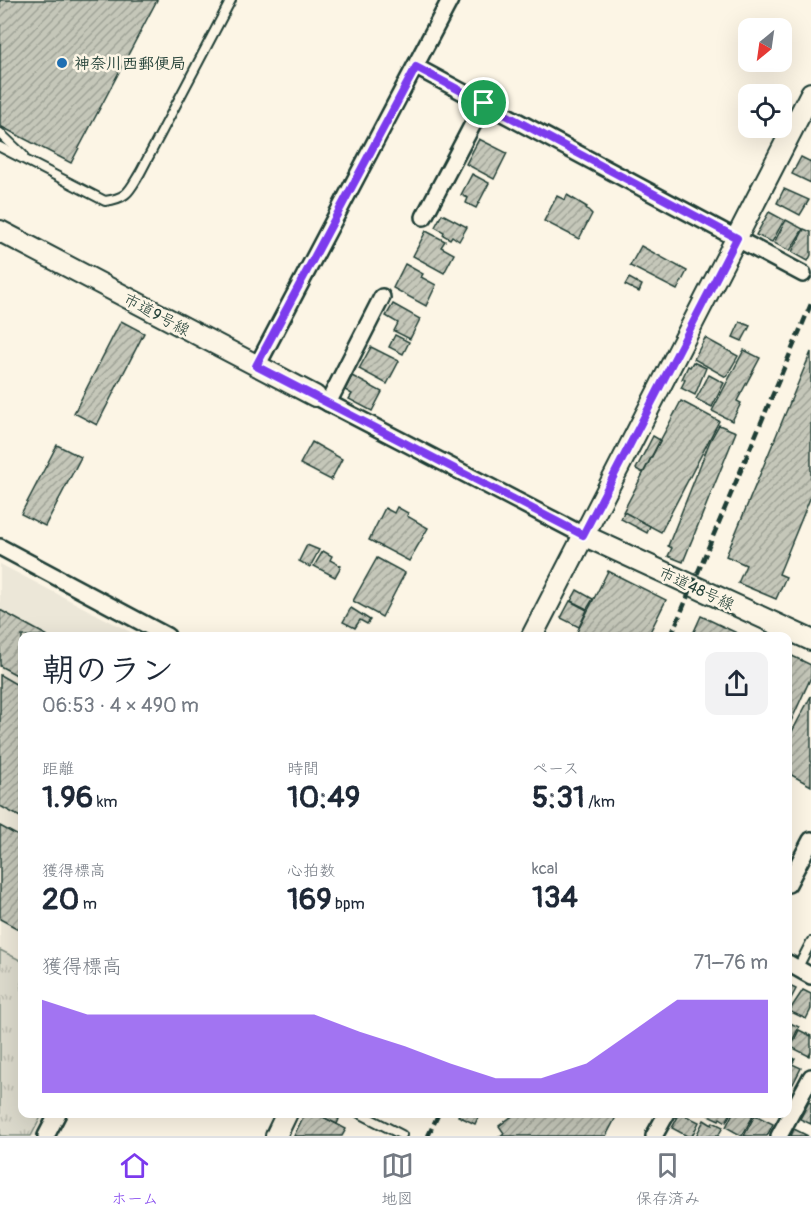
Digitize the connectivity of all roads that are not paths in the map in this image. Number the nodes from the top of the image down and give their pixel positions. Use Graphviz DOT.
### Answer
graph roads {
  1 [pos="231,0"];
  2 [pos="450,0"];
  3 [pos="416,67"];
  4 [pos="811,93"];
  5 [pos="484,103"];
  6 [pos="0,133"];
  7 [pos="0,147"];
  8 [pos="36,166"];
  9 [pos="424,218"];
  10 [pos="0,231"];
  11 [pos="737,238"];
  12 [pos="803,274"];
  13 [pos="382,297"];
  14 [pos="256,366"];
  15 [pos="321,399"];
  16 [pos="583,535"];
  17 [pos="0,547"];
  18 [pos="159,632"];
  19 [pos="534,632"];
  20 [pos="811,640"];
  21 [pos="811,840"];
  22 [pos="792,876"];
  23 [pos="811,942"];
  24 [pos="792,966"];
  25 [pos="811,976"];
  26 [pos="811,1077"];
  27 [pos="792,1112"];
  28 [pos="55,1118"];
  29 [pos="285,1118"];
  30 [pos="369,1118"];
  31 [pos="664,1118"];
  32 [pos="789,1118"];
  33 [pos="402,1135"];
  34 [pos="46,1136"];
  35 [pos="276,1136"];
  36 [pos="654,1136"];
  37 [pos="779,1136"];
  1 -- 8 [label="lane"];
  2 -- 3 [label="street"];
  3 -- 5 [label="street"];
  3 -- 14 [label="street"];
  4 -- 11 [label="street"];
  5 -- 9 [label="street"];
  5 -- 11 [label="street"];
  6 -- 8 [label="lane"];
  7 -- 8 [label="lane"];
  10 -- 14 [label="street, 市道9号線"];
  11 -- 12 [label="street"];
  11 -- 16 [label="street"];
  13 -- 15 [label="street"];
  14 -- 15 [label="street, 市道9号線"];
  15 -- 16 [label="street"];
  16 -- 19 [label="street"];
  16 -- 20 [label="street, 市道48号線"];
  17 -- 18 [label="street"];
  21 -- 22 [label="street"];
  23 -- 24 [label="lane"];
  24 -- 25 [label="street"];
  26 -- 27 [label="street"];
  28 -- 34 [label="street"];
  29 -- 35 [label="street"];
  30 -- 33 [label="lane"];
  31 -- 36 [label="street"];
  32 -- 37 [label="street"];
}
